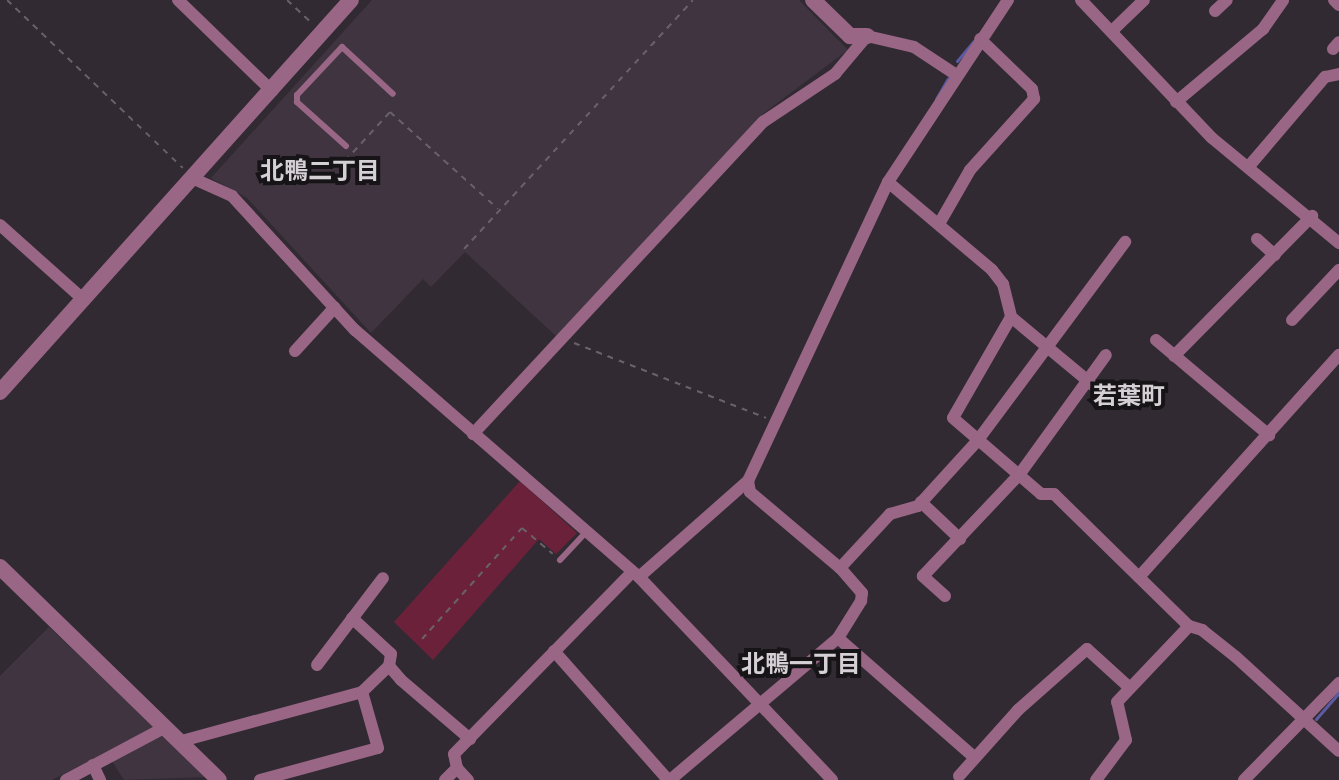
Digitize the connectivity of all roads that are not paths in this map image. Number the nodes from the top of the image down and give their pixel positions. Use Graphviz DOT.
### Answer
graph roads {
  1 [pos="178,0"];
  2 [pos="351,0"];
  3 [pos="813,0"];
  4 [pos="1008,0"];
  5 [pos="1081,0"];
  6 [pos="1144,0"];
  7 [pos="1227,0"];
  8 [pos="1283,0"];
  9 [pos="1334,0"];
  10 [pos="1339,5"];
  11 [pos="1215,11"];
  12 [pos="1113,30"];
  13 [pos="867,36"];
  14 [pos="980,39"];
  15 [pos="955,74"];
  16 [pos="1339,74"];
  17 [pos="272,91"];
  18 [pos="393,94"];
  19 [pos="1176,102"];
  20 [pos="346,146"];
  21 [pos="1250,165"];
  22 [pos="192,178"];
  23 [pos="888,182"];
  24 [pos="1312,216"];
  25 [pos="939,224"];
  26 [pos="0,225"];
  27 [pos="1257,239"];
  28 [pos="1125,242"];
  29 [pos="1339,243"];
  30 [pos="1275,255"];
  31 [pos="1339,270"];
  32 [pos="84,300"];
  33 [pos="335,307"];
  34 [pos="1011,317"];
  35 [pos="1292,320"];
  36 [pos="1156,340"];
  37 [pos="1047,345"];
  38 [pos="295,351"];
  39 [pos="1106,355"];
  40 [pos="1339,355"];
  41 [pos="1174,356"];
  42 [pos="1089,379"];
  43 [pos="1100,391"];
  44 [pos="0,392"];
  45 [pos="473,434"];
  46 [pos="1269,435"];
  47 [pos="978,440"];
  48 [pos="1019,475"];
  49 [pos="748,481"];
  50 [pos="921,502"];
  51 [pos="585,533"];
  52 [pos="960,539"];
  53 [pos="560,560"];
  54 [pos="0,567"];
  55 [pos="840,568"];
  56 [pos="634,575"];
  57 [pos="1139,577"];
  58 [pos="383,578"];
  59 [pos="945,596"];
  60 [pos="352,618"];
  61 [pos="1189,626"];
  62 [pos="838,638"];
  63 [pos="554,651"];
  64 [pos="317,665"];
  65 [pos="389,666"];
  66 [pos="1339,683"];
  67 [pos="1130,688"];
  68 [pos="362,692"];
  69 [pos="756,702"];
  70 [pos="1305,719"];
  71 [pos="164,728"];
  72 [pos="470,739"];
  73 [pos="178,742"];
  74 [pos="1339,751"];
  75 [pos="975,758"];
  76 [pos="93,765"];
  77 [pos="457,768"];
  78 [pos="959,776"];
  79 [pos="66,780"];
  80 [pos="100,780"];
  81 [pos="219,780"];
  82 [pos="260,780"];
  83 [pos="445,780"];
  84 [pos="468,780"];
  85 [pos="669,780"];
  86 [pos="832,780"];
  87 [pos="1096,780"];
  88 [pos="1244,780"];
  1 -- 17 [label="street"];
  2 -- 17 [label="street"];
  3 -- 13 [label="street"];
  4 -- 14 [label="street"];
  5 -- 12 [label="street"];
  6 -- 12 [label="street"];
  7 -- 11 [label="street"];
  8 -- 19 [label="street"];
  9 -- 10 [label="street"];
  12 -- 19 [label="street"];
  13 -- 15 [label="street"];
  13 -- 45 [label="street"];
  14 -- 15 [label="street"];
  14 -- 25 [label="street"];
  15 -- 23 [label="street"];
  16 -- 21 [label="street"];
  17 -- 22 [label="street"];
  18 -- 20 [label="lane"];
  19 -- 21 [label="street"];
  21 -- 24 [label="street"];
  22 -- 32 [label="street"];
  22 -- 33 [label="street"];
  23 -- 25 [label="street"];
  23 -- 49 [label="street"];
  24 -- 29 [label="street"];
  24 -- 30 [label="street"];
  25 -- 34 [label="street"];
  26 -- 32 [label="street"];
  27 -- 30 [label="street"];
  28 -- 37 [label="street"];
  30 -- 41 [label="street"];
  31 -- 35 [label="street"];
  32 -- 44 [label="street"];
  33 -- 38 [label="street"];
  33 -- 45 [label="street"];
  34 -- 37 [label="street"];
  34 -- 47 [label="street"];
  36 -- 41 [label="street"];
  37 -- 42 [label="street"];
  37 -- 47 [label="street"];
  39 -- 42 [label="street"];
  40 -- 46 [label="street"];
  41 -- 46 [label="street"];
  42 -- 43 [label="street"];
  42 -- 48 [label="street"];
  45 -- 51 [label="street"];
  46 -- 57 [label="street"];
  47 -- 48 [label="street"];
  47 -- 50 [label="street"];
  48 -- 52 [label="street"];
  48 -- 57 [label="street"];
  49 -- 55 [label="street"];
  49 -- 56 [label="street"];
  50 -- 52 [label="street"];
  50 -- 55 [label="street"];
  51 -- 53 [label="lane"];
  51 -- 56 [label="street"];
  52 -- 59 [label="street"];
  54 -- 71 [label="street"];
  55 -- 62 [label="street"];
  56 -- 63 [label="street"];
  56 -- 69 [label="street"];
  57 -- 61 [label="street"];
  58 -- 60 [label="street"];
  60 -- 64 [label="street"];
  60 -- 65 [label="street"];
  61 -- 67 [label="street"];
  61 -- 70 [label="street"];
  62 -- 69 [label="street"];
  62 -- 75 [label="street"];
  63 -- 72 [label="street"];
  63 -- 85 [label="street"];
  65 -- 68 [label="street"];
  65 -- 72 [label="street"];
  66 -- 70 [label="street"];
  67 -- 75 [label="street"];
  67 -- 87 [label="street"];
  68 -- 73 [label="street"];
  68 -- 82 [label="street"];
  69 -- 85 [label="street"];
  69 -- 86 [label="street"];
  70 -- 74 [label="street"];
  70 -- 88 [label="street"];
  71 -- 73 [label="street"];
  71 -- 76 [label="street"];
  72 -- 77 [label="street"];
  73 -- 81 [label="street"];
  75 -- 78 [label="street"];
  76 -- 79 [label="street"];
  76 -- 80 [label="street"];
  77 -- 83 [label="street"];
  77 -- 84 [label="street"];
}
